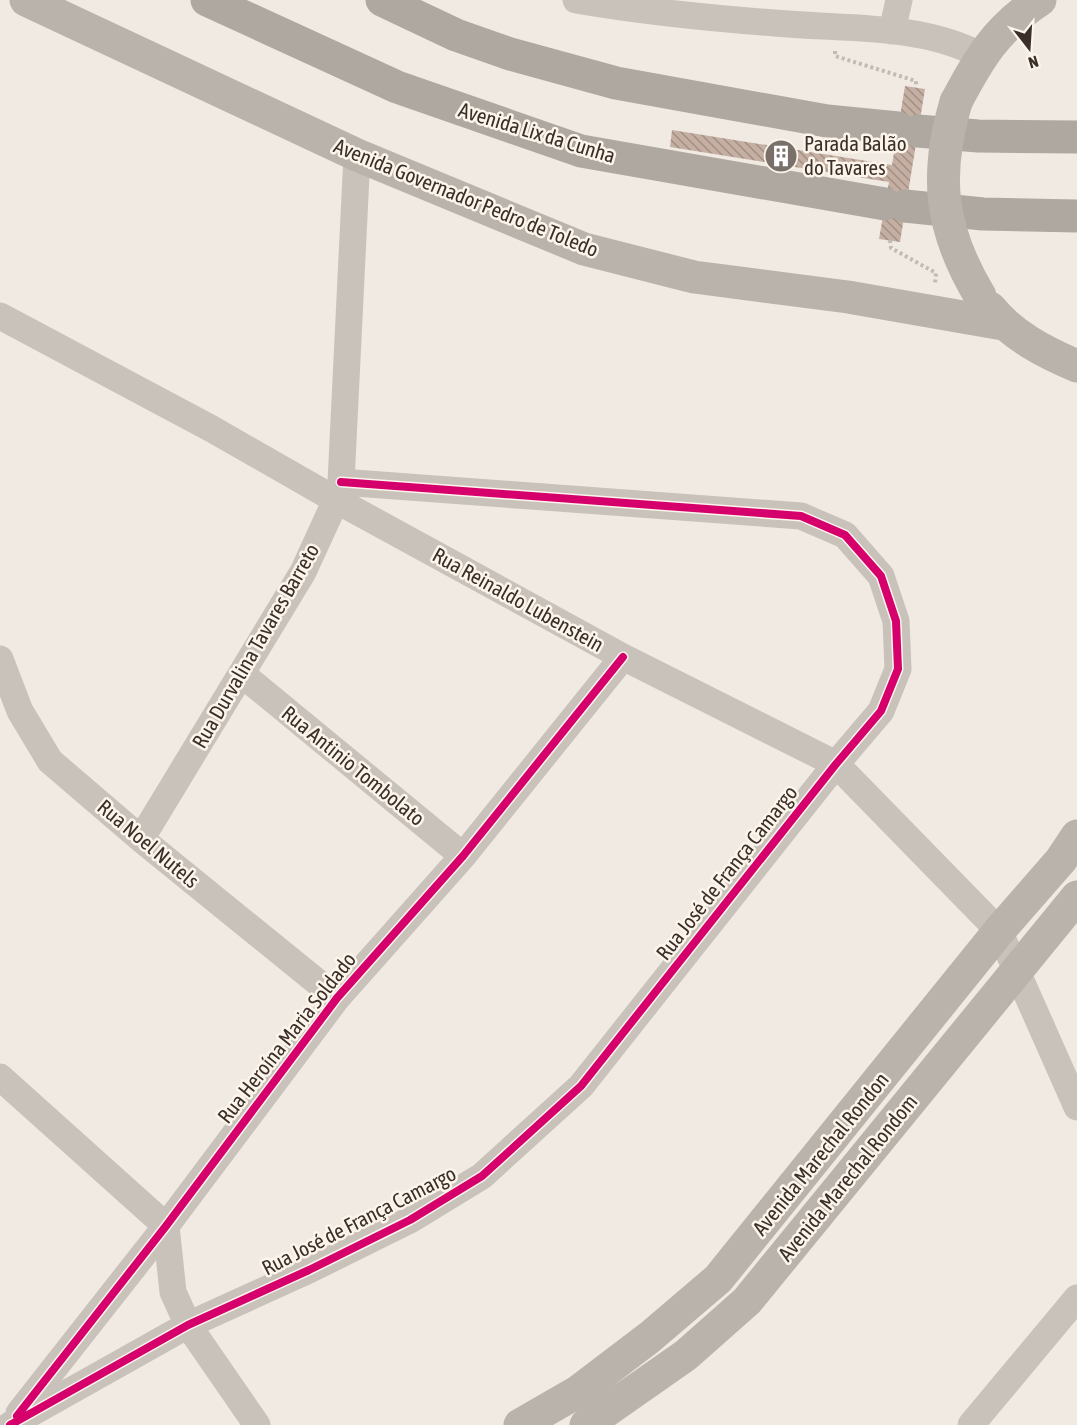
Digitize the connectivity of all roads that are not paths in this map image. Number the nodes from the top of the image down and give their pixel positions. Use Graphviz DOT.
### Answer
graph roads {
  1 [pos="26,0"];
  2 [pos="207,0"];
  3 [pos="382,0"];
  4 [pos="576,0"];
  5 [pos="899,0"];
  6 [pos="1040,0"];
  7 [pos="892,31"];
  8 [pos="981,55"];
  9 [pos="1077,137"];
  10 [pos="357,155"];
  11 [pos="1077,216"];
  12 [pos="0,316"];
  13 [pos="1003,324"];
  14 [pos="1077,366"];
  15 [pos="339,491"];
  16 [pos="623,657"];
  17 [pos="0,659"];
  18 [pos="243,675"];
  19 [pos="836,764"];
  20 [pos="1077,836"];
  21 [pos="141,840"];
  22 [pos="463,856"];
  23 [pos="1077,897"];
  24 [pos="999,931"];
  25 [pos="1015,971"];
  26 [pos="337,998"];
  27 [pos="0,1077"];
  28 [pos="1077,1107"];
  29 [pos="166,1226"];
  30 [pos="1077,1298"];
  31 [pos="188,1325"];
  32 [pos="11,1423"];
  33 [pos="257,1425"];
  34 [pos="520,1425"];
  35 [pos="586,1425"];
  36 [pos="971,1425"];
  1 -- 10 [label="main road, Avenida Governador Pedro de Toledo"];
  2 -- 11 [label="highway, Avenida Lix da Cunha"];
  3 -- 9 [label="highway"];
  4 -- 7 [label="street"];
  5 -- 7 [label="street"];
  6 -- 8 [label="main road"];
  7 -- 8 [label="street"];
  8 -- 13 [label="main road, bridge"];
  10 -- 13 [label="main road, Avenida Governador Pedro de Toledo"];
  10 -- 15 [label="street, Rua Durvalina Tavares Barreto"];
  12 -- 15 [label="street, Rua Reinaldo Lubenstein"];
  13 -- 14 [label="main road"];
  15 -- 16 [label="street, Rua Reinaldo Lubenstein"];
  15 -- 18 [label="street, Rua Durvalina Tavares Barreto"];
  15 -- 19 [label="street, Rua José de França Camargo"];
  16 -- 19 [label="street, Rua Reinaldo Lubenstein"];
  16 -- 22 [label="street, Rua Heroína Maria Soldado"];
  17 -- 21 [label="street, Rua Noel Nutels"];
  18 -- 21 [label="street, Rua Durvalina Tavares Barreto"];
  18 -- 22 [label="street, Rua Antinio Tombolato"];
  19 -- 24 [label="street, Rua Reinaldo Lubenstein"];
  19 -- 31 [label="street, Rua José de França Camargo"];
  20 -- 24 [label="main road, Avenida Marechal Rondon"];
  21 -- 26 [label="street, Rua Noel Nutels"];
  22 -- 26 [label="street, Rua Heroína Maria Soldado"];
  23 -- 25 [label="main road, Avenida Marechal Rondom"];
  24 -- 25 [label="street"];
  24 -- 34 [label="main road, Avenida Marechal Rondon"];
  25 -- 28 [label="street"];
  25 -- 35 [label="main road, Avenida Marechal Rondom"];
  26 -- 29 [label="street, Rua Heroína Maria Soldado"];
  27 -- 29 [label="street"];
  29 -- 31 [label="street"];
  29 -- 32 [label="street, Rua Heroína Maria Soldado"];
  30 -- 36 [label="street"];
  31 -- 32 [label="street, Rua José de França Camargo"];
  31 -- 33 [label="street"];
}
